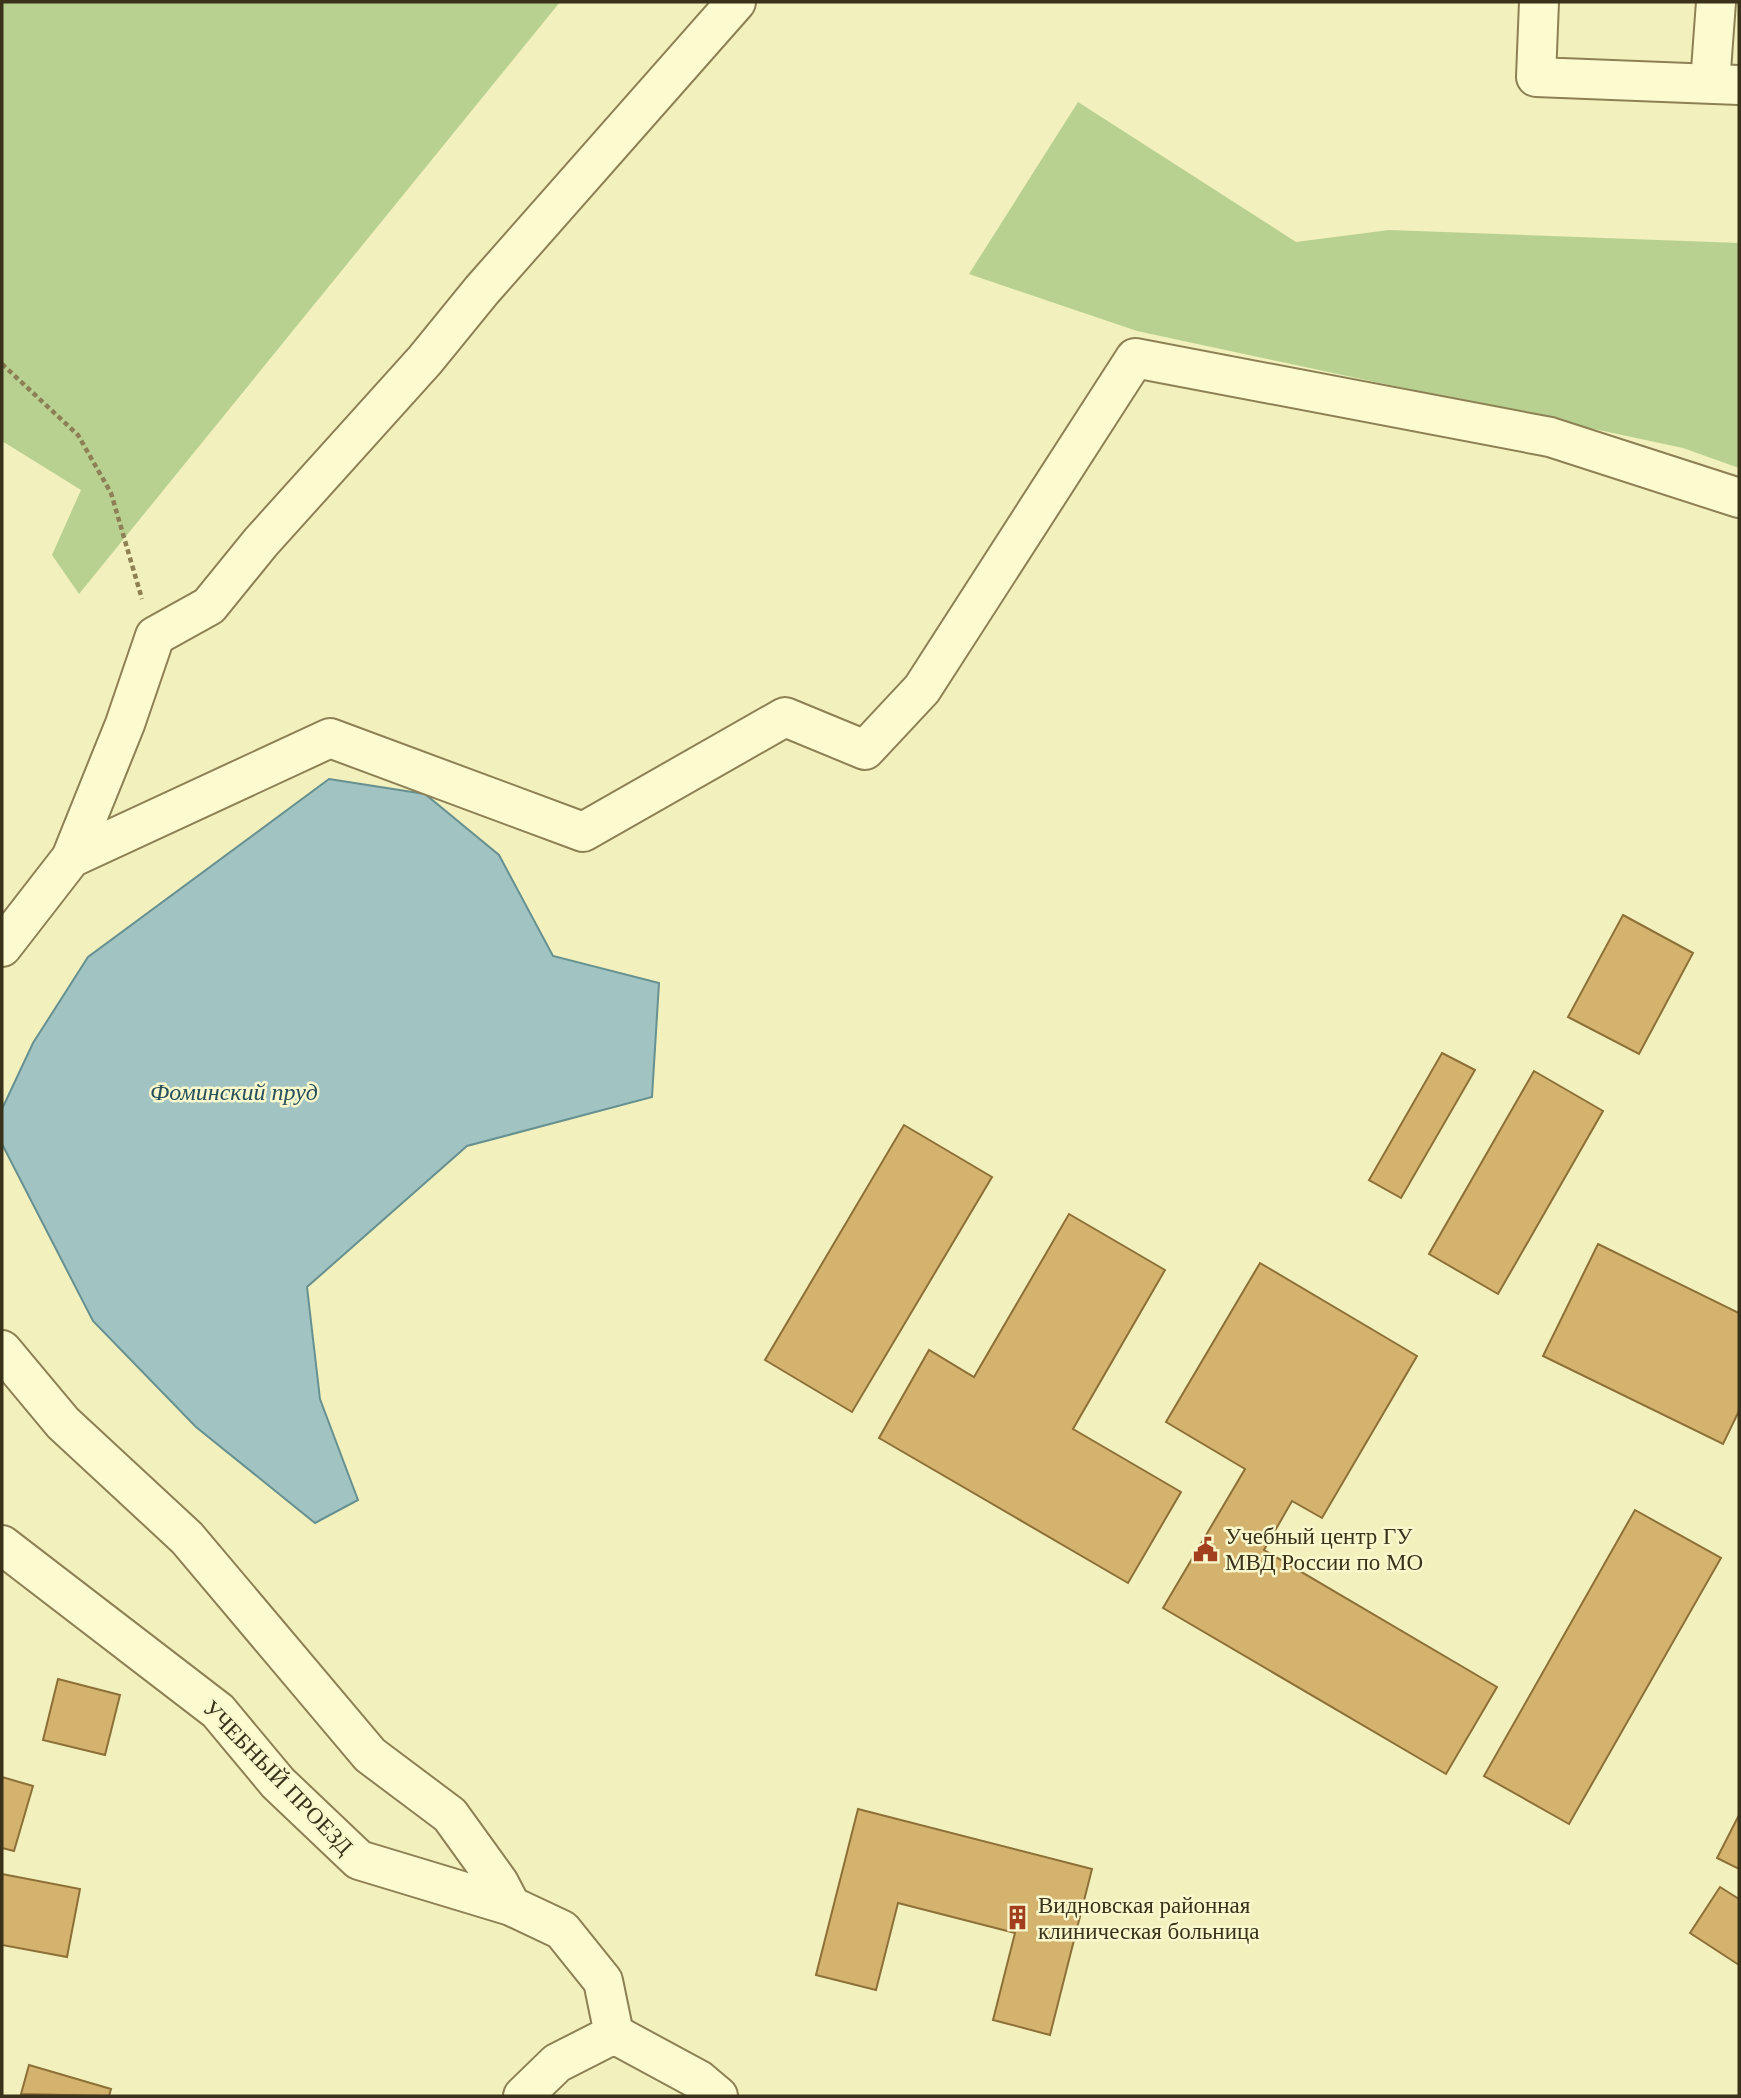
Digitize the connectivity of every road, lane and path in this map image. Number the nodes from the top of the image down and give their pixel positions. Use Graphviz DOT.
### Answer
graph roads {
  1 [pos="736,2"];
  2 [pos="1539,2"];
  3 [pos="1716,2"];
  4 [pos="1725,85"];
  5 [pos="2,364"];
  6 [pos="1739,498"];
  7 [pos="155,636"];
  8 [pos="71,858"];
  9 [pos="2,947"];
  10 [pos="2,1350"];
  11 [pos="2,1545"];
  12 [pos="511,1906"];
  13 [pos="614,2034"];
  14 [pos="523,2096"];
  15 [pos="718,2096"];
  1 -- 7 [label="street"];
  2 -- 4 [label="street"];
  3 -- 4 [label="street"];
  5 -- 7 [label="path"];
  6 -- 8 [label="street"];
  7 -- 8 [label="street"];
  8 -- 9 [label="street"];
  10 -- 12 [label="street"];
  11 -- 12 [label="street, УЧЕБНЫЙ ПРОЕЗД"];
  12 -- 13 [label="street, УЧЕБНЫЙ ПРОЕЗД"];
  13 -- 14 [label="street"];
  13 -- 15 [label="street"];
}
